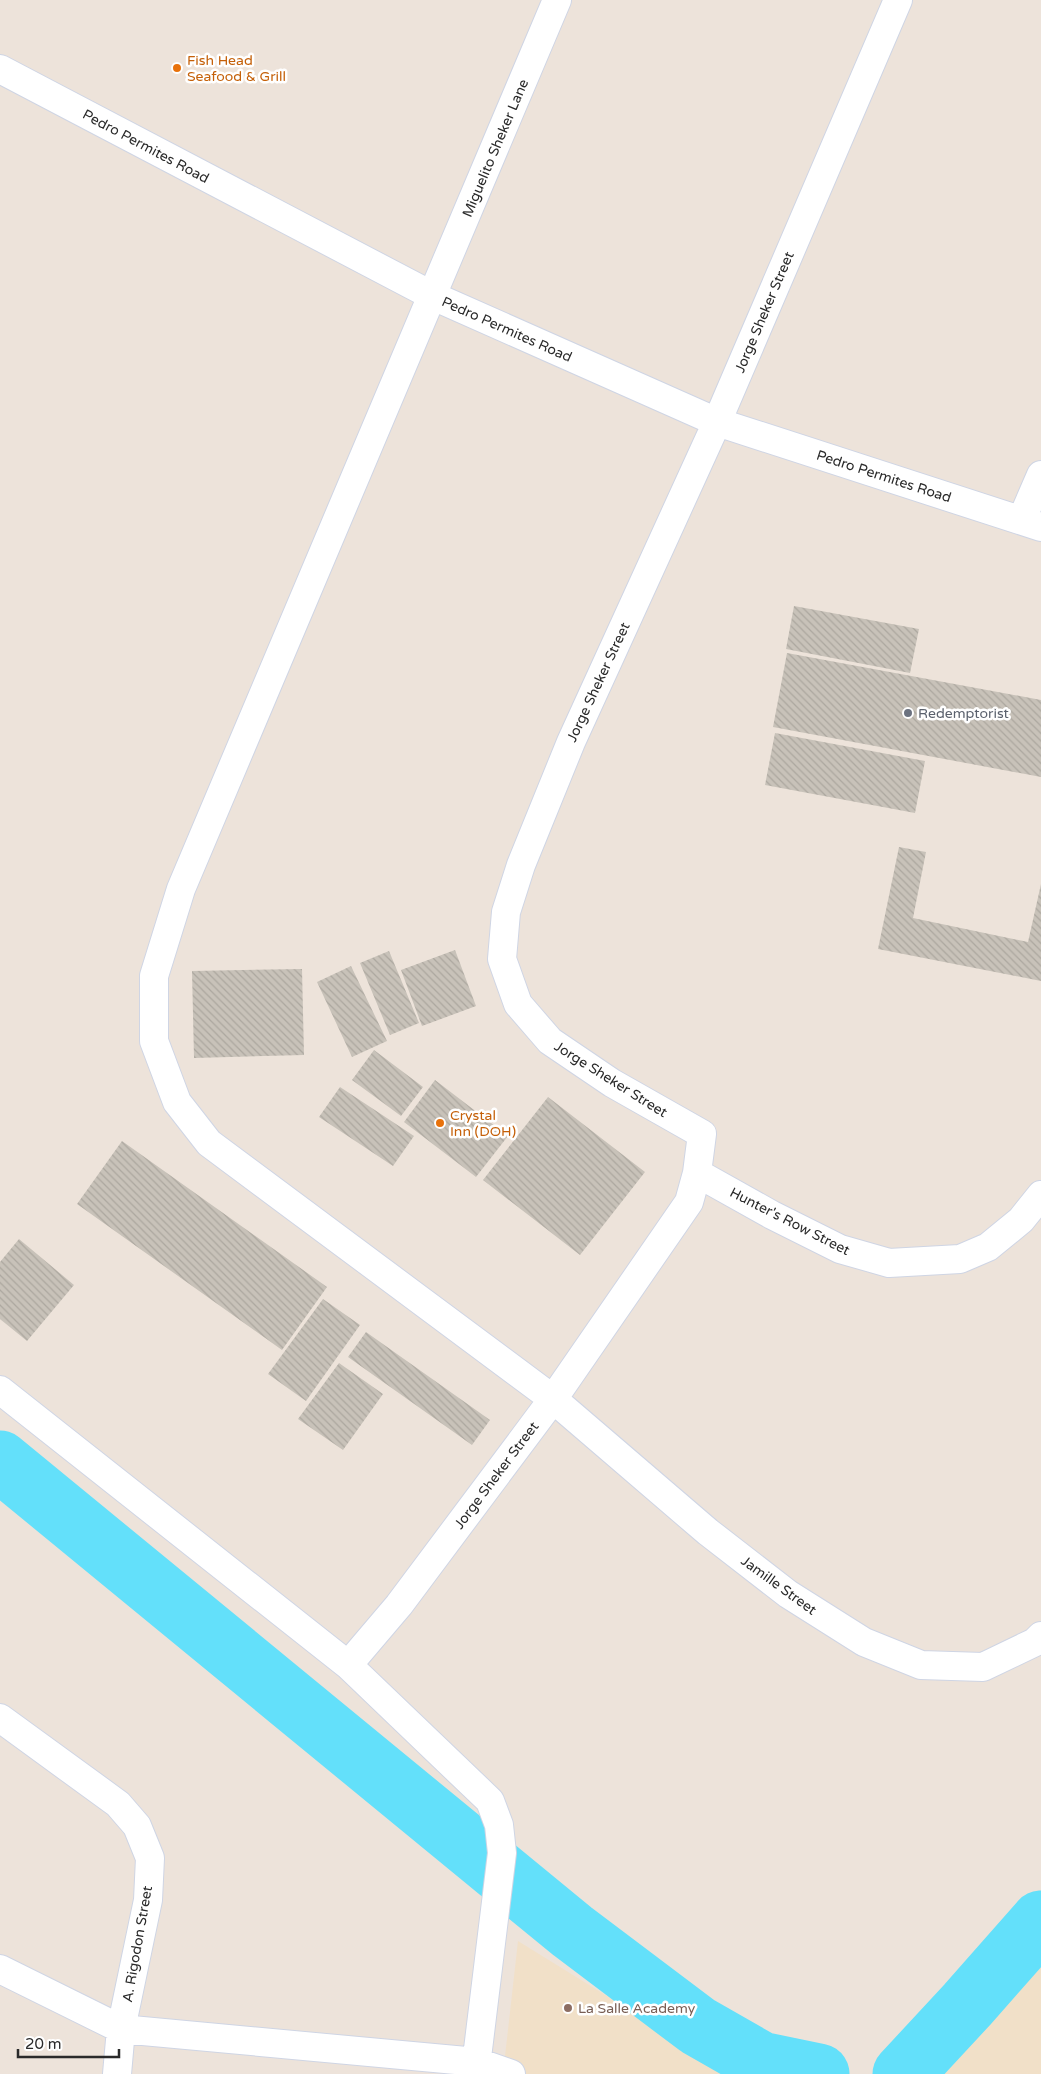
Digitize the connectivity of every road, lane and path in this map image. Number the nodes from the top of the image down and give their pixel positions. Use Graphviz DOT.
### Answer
graph roads {
  1 [pos="557,0"];
  2 [pos="898,0"];
  3 [pos="0,69"];
  4 [pos="433,296"];
  5 [pos="717,422"];
  6 [pos="1041,475"];
  7 [pos="1032,523"];
  8 [pos="697,1173"];
  9 [pos="1041,1195"];
  10 [pos="0,1390"];
  11 [pos="553,1399"];
  12 [pos="1041,1636"];
  13 [pos="348,1665"];
  14 [pos="0,1718"];
  15 [pos="0,1969"];
  16 [pos="121,2029"];
  17 [pos="476,2068"];
  18 [pos="117,2074"];
  19 [pos="511,2074"];
  1 -- 4 [label="street, Miguelito Sheker Lane"];
  2 -- 5 [label="street, Jorge Sheker Street"];
  3 -- 4 [label="street, Pedro Permites Road"];
  4 -- 5 [label="street, Pedro Permites Road"];
  4 -- 11 [label="street, Miguelito Sheker Lane"];
  5 -- 7 [label="street, Pedro Permites Road"];
  5 -- 8 [label="street, Jorge Sheker Street"];
  6 -- 7 [label="street"];
  8 -- 9 [label="street, Hunter's Row Street"];
  8 -- 11 [label="street, Jorge Sheker Street"];
  10 -- 13 [label="street"];
  11 -- 12 [label="street, Jamille Street"];
  11 -- 13 [label="street, Jorge Sheker Street"];
  13 -- 17 [label="street"];
  14 -- 16 [label="street, A. Rigodon Street"];
  15 -- 16 [label="street"];
  16 -- 17 [label="street"];
  16 -- 18 [label="street, A. Rigodon Street"];
  17 -- 19 [label="street"];
}
